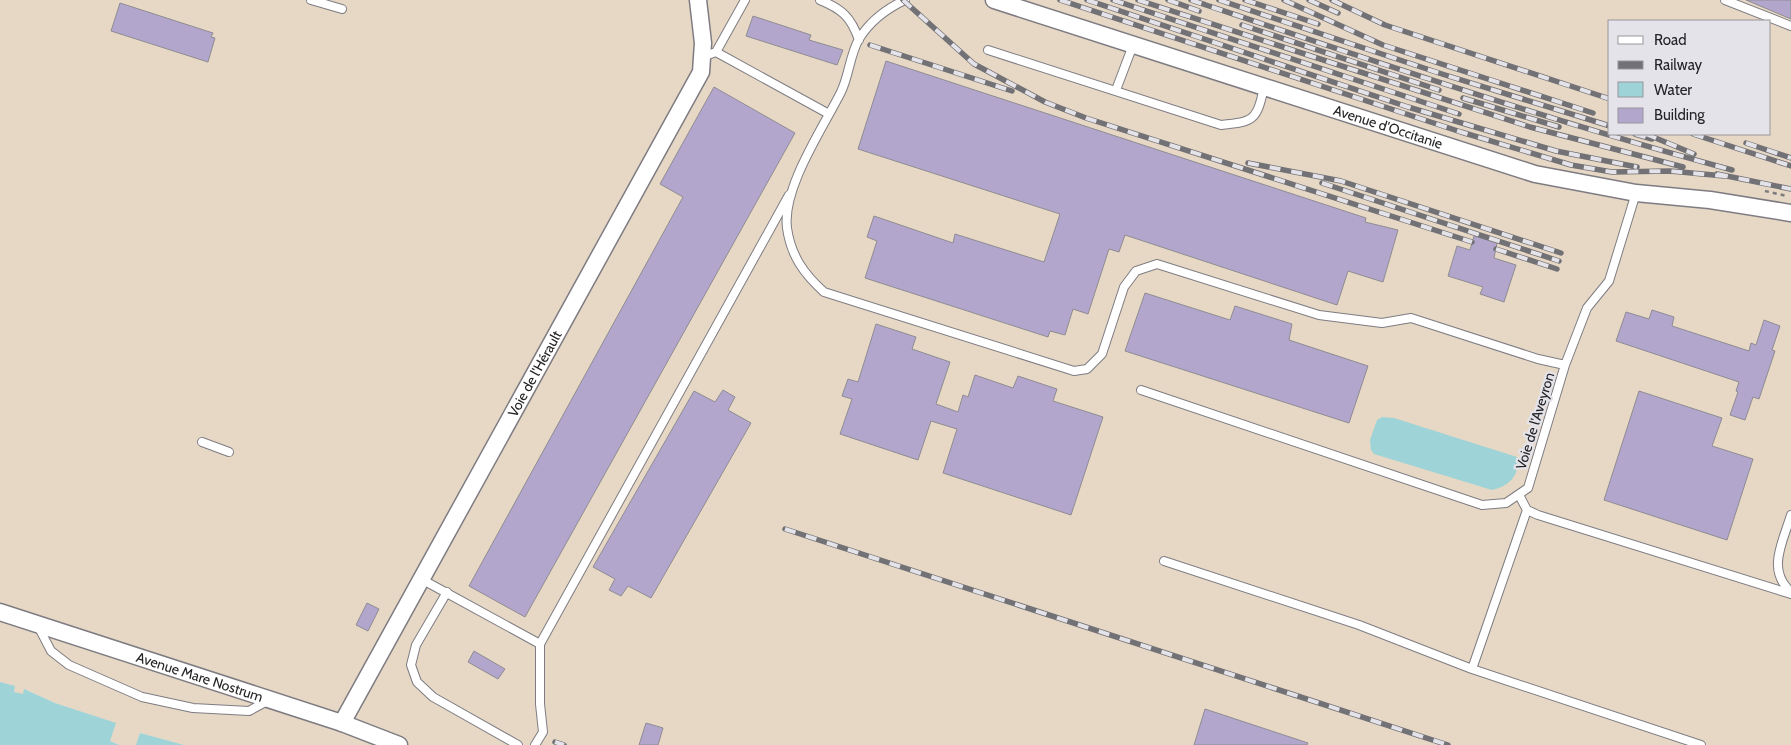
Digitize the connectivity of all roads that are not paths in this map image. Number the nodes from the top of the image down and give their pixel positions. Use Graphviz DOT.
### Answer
graph roads {
  1 [pos="311,0"];
  2 [pos="693,0"];
  3 [pos="698,0"];
  4 [pos="745,0"];
  5 [pos="820,0"];
  6 [pos="905,0"];
  7 [pos="994,0"];
  8 [pos="1725,0"];
  9 [pos="1751,0"];
  10 [pos="342,9"];
  11 [pos="1747,9"];
  12 [pos="700,17"];
  13 [pos="1791,26"];
  14 [pos="859,40"];
  15 [pos="1133,45"];
  16 [pos="988,50"];
  17 [pos="709,54"];
  18 [pos="1264,87"];
  19 [pos="1116,90"];
  20 [pos="829,114"];
  21 [pos="791,191"];
  22 [pos="1636,192"];
  23 [pos="1791,213"];
  24 [pos="1564,365"];
  25 [pos="1141,390"];
  26 [pos="202,442"];
  27 [pos="229,452"];
  28 [pos="1520,494"];
  29 [pos="1528,510"];
  30 [pos="1791,515"];
  31 [pos="1164,561"];
  32 [pos="423,580"];
  33 [pos="447,592"];
  34 [pos="1791,593"];
  35 [pos="0,612"];
  36 [pos="37,624"];
  37 [pos="540,644"];
  38 [pos="1472,669"];
  39 [pos="269,700"];
  40 [pos="342,724"];
  41 [pos="399,745"];
  42 [pos="518,745"];
  43 [pos="535,745"];
  44 [pos="1701,745"];
  1 -- 10 [label="lane"];
  2 -- 12 [label="street"];
  3 -- 12 [label="street, Voie de l'Hérault"];
  4 -- 17 [label="lane"];
  5 -- 14 [label="lane"];
  6 -- 14 [label="lane"];
  7 -- 15 [label="street, Avenue d'Occitanie"];
  8 -- 11 [label="lane"];
  9 -- 11 [label="lane"];
  11 -- 13 [label="lane"];
  12 -- 17 [label="street, Voie de l'Hérault"];
  14 -- 20 [label="lane"];
  15 -- 18 [label="street, Avenue d'Occitanie"];
  15 -- 19 [label="lane"];
  16 -- 19 [label="lane"];
  17 -- 20 [label="lane"];
  17 -- 32 [label="street, Voie de l'Hérault"];
  18 -- 19 [label="lane"];
  18 -- 22 [label="street, Avenue d'Occitanie"];
  20 -- 21 [label="lane"];
  21 -- 24 [label="lane"];
  21 -- 37 [label="lane"];
  22 -- 23 [label="street, Avenue d'Occitanie"];
  22 -- 24 [label="lane, Voie de l'Aveyron"];
  24 -- 28 [label="lane, Voie de l'Aveyron"];
  25 -- 28 [label="lane"];
  26 -- 27 [label="lane"];
  28 -- 29 [label="lane"];
  29 -- 34 [label="lane"];
  29 -- 38 [label="lane"];
  30 -- 34 [label="lane"];
  31 -- 38 [label="lane"];
  32 -- 33 [label="lane"];
  32 -- 40 [label="street, Voie de l'Hérault"];
  33 -- 37 [label="lane"];
  33 -- 42 [label="lane"];
  35 -- 36 [label="street, Avenue Mare Nostrum"];
  36 -- 39 [label="street, Avenue Mare Nostrum"];
  36 -- 39 [label="lane"];
  37 -- 43 [label="lane"];
  38 -- 44 [label="lane"];
  39 -- 40 [label="street, Avenue Mare Nostrum"];
  40 -- 41 [label="street, Avenue Mare Nostrum"];
}
